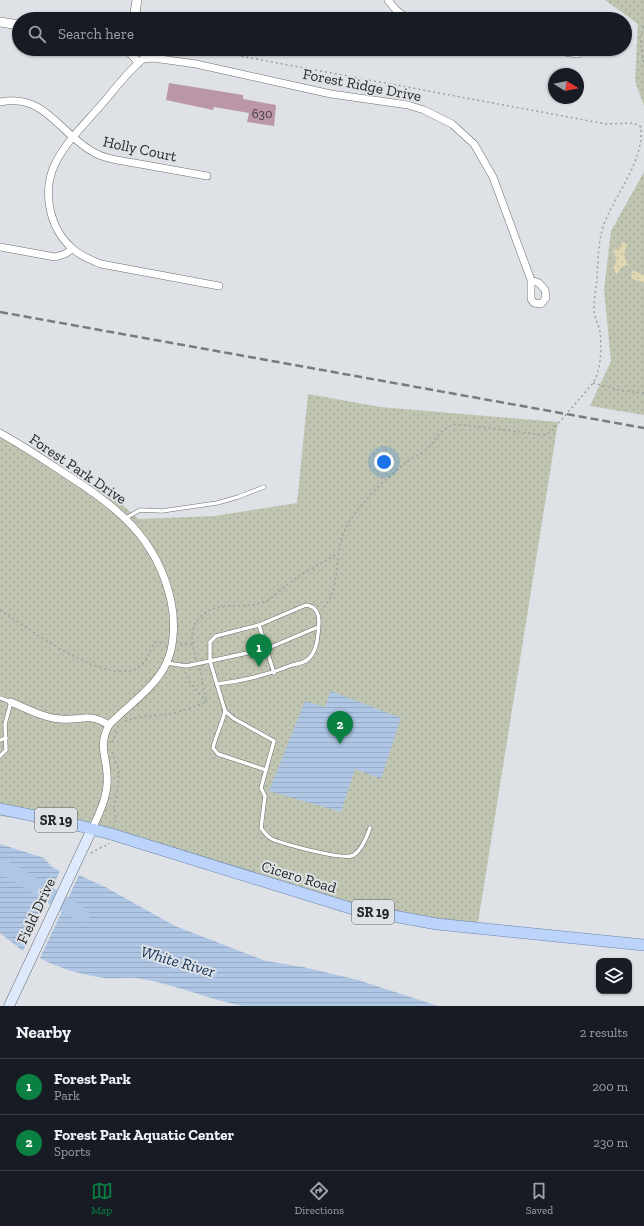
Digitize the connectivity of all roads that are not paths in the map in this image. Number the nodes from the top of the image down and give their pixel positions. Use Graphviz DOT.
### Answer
graph roads {
  1 [pos="137,0"];
  2 [pos="388,0"];
  3 [pos="135,12"];
  4 [pos="399,12"];
  5 [pos="0,22"];
  6 [pos="12,24"];
  7 [pos="132,56"];
  8 [pos="139,63"];
  9 [pos="0,102"];
  10 [pos="74,137"];
  11 [pos="207,176"];
  12 [pos="0,247"];
  13 [pos="72,249"];
  14 [pos="531,280"];
  15 [pos="219,286"];
  16 [pos="0,433"];
  17 [pos="264,487"];
  18 [pos="126,518"];
  19 [pos="259,625"];
  20 [pos="318,627"];
  21 [pos="266,649"];
  22 [pos="210,661"];
  23 [pos="167,664"];
  24 [pos="274,672"];
  25 [pos="217,684"];
  26 [pos="0,698"];
  27 [pos="11,702"];
  28 [pos="224,710"];
  29 [pos="108,725"];
  30 [pos="6,738"];
  31 [pos="0,740"];
  32 [pos="0,756"];
  33 [pos="266,770"];
  34 [pos="0,809"];
  35 [pos="370,828"];
  36 [pos="92,829"];
  37 [pos="644,945"];
  38 [pos="9,1006"];
  1 -- 3 [label="street"];
  2 -- 4 [label="street"];
  5 -- 6 [label="street"];
  7 -- 8 [label="street"];
  8 -- 10 [label="street"];
  8 -- 14 [label="street, Forest Ridge Drive"];
  9 -- 10 [label="street, Holly Court"];
  10 -- 11 [label="street, Holly Court"];
  10 -- 13 [label="street"];
  12 -- 13 [label="street"];
  13 -- 15 [label="street"];
  16 -- 18 [label="street, Forest Park Drive"];
  17 -- 18 [label="lane"];
  18 -- 23 [label="street, Forest Park Drive"];
  19 -- 20 [label="lane"];
  19 -- 21 [label="lane"];
  19 -- 22 [label="lane"];
  20 -- 21 [label="lane"];
  20 -- 24 [label="lane"];
  21 -- 22 [label="lane"];
  21 -- 24 [label="lane"];
  22 -- 23 [label="lane"];
  22 -- 25 [label="lane"];
  23 -- 29 [label="street, Forest Park Drive"];
  24 -- 25 [label="lane"];
  25 -- 28 [label="lane"];
  26 -- 27 [label="lane"];
  27 -- 29 [label="street"];
  27 -- 30 [label="lane"];
  28 -- 33 [label="lane"];
  28 -- 33 [label="lane"];
  29 -- 36 [label="street, Forest Park Drive"];
  30 -- 31 [label="lane"];
  30 -- 32 [label="lane"];
  33 -- 35 [label="lane"];
  34 -- 36 [label="main road, Cicero Road / SR 19"];
  36 -- 37 [label="main road, Cicero Road / SR 19"];
  36 -- 38 [label="main road, Field Drive"];
}
